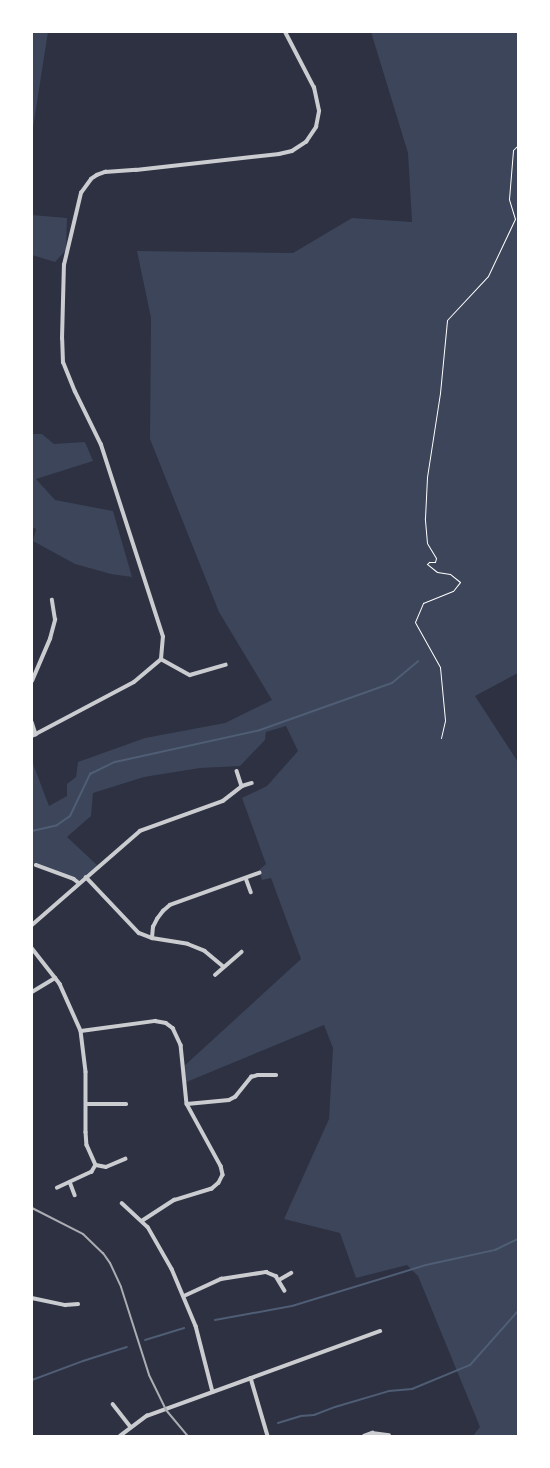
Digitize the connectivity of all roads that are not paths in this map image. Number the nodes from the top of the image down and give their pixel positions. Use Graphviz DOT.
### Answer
graph roads {
  1 [pos="284,32"];
  2 [pos="52,600"];
  3 [pos="161,659"];
  4 [pos="226,665"];
  5 [pos="32,681"];
  6 [pos="32,722"];
  7 [pos="34,735"];
  8 [pos="237,771"];
  9 [pos="252,783"];
  10 [pos="242,786"];
  11 [pos="36,865"];
  12 [pos="259,873"];
  13 [pos="86,877"];
  14 [pos="246,878"];
  15 [pos="79,883"];
  16 [pos="251,892"];
  17 [pos="32,926"];
  18 [pos="152,938"];
  19 [pos="32,948"];
  20 [pos="241,952"];
  21 [pos="223,966"];
  22 [pos="215,975"];
  23 [pos="55,978"];
  24 [pos="32,992"];
  25 [pos="81,1031"];
  26 [pos="276,1075"];
  27 [pos="87,1104"];
  28 [pos="126,1104"];
  29 [pos="187,1104"];
  30 [pos="125,1159"];
  31 [pos="96,1165"];
  32 [pos="70,1182"];
  33 [pos="57,1188"];
  34 [pos="76,1195"];
  35 [pos="122,1203"];
  36 [pos="143,1221"];
  37 [pos="292,1273"];
  38 [pos="279,1280"];
  39 [pos="285,1291"];
  40 [pos="184,1296"];
  41 [pos="32,1298"];
  42 [pos="78,1304"];
  43 [pos="380,1331"];
  44 [pos="251,1378"];
  45 [pos="213,1392"];
  46 [pos="113,1404"];
  47 [pos="131,1427"];
  48 [pos="389,1435"];
  49 [pos="120,1436"];
  50 [pos="268,1436"];
  51 [pos="364,1436"];
  1 -- 3 [label="street"];
  2 -- 5 [label="street"];
  3 -- 4 [label="street"];
  3 -- 7 [label="street"];
  6 -- 7 [label="street"];
  8 -- 10 [label="street"];
  9 -- 10 [label="street"];
  10 -- 13 [label="street"];
  11 -- 15 [label="street"];
  12 -- 14 [label="street"];
  13 -- 15 [label="street"];
  13 -- 18 [label="street"];
  14 -- 16 [label="street"];
  14 -- 18 [label="street"];
  15 -- 17 [label="street"];
  18 -- 21 [label="street"];
  19 -- 23 [label="street"];
  20 -- 21 [label="street"];
  21 -- 22 [label="street"];
  23 -- 24 [label="street"];
  23 -- 25 [label="street"];
  25 -- 27 [label="street"];
  25 -- 29 [label="street"];
  26 -- 29 [label="street"];
  27 -- 28 [label="street"];
  27 -- 31 [label="street"];
  29 -- 36 [label="street"];
  30 -- 31 [label="street"];
  31 -- 32 [label="street"];
  32 -- 33 [label="street"];
  32 -- 34 [label="street"];
  35 -- 36 [label="street"];
  36 -- 40 [label="street"];
  37 -- 38 [label="street"];
  38 -- 39 [label="street"];
  38 -- 40 [label="street"];
  40 -- 45 [label="street"];
  41 -- 42 [label="street"];
  43 -- 44 [label="street"];
  44 -- 45 [label="street"];
  44 -- 50 [label="street"];
  45 -- 47 [label="street"];
  46 -- 47 [label="street"];
  47 -- 49 [label="street"];
  48 -- 51 [label="street"];
}
